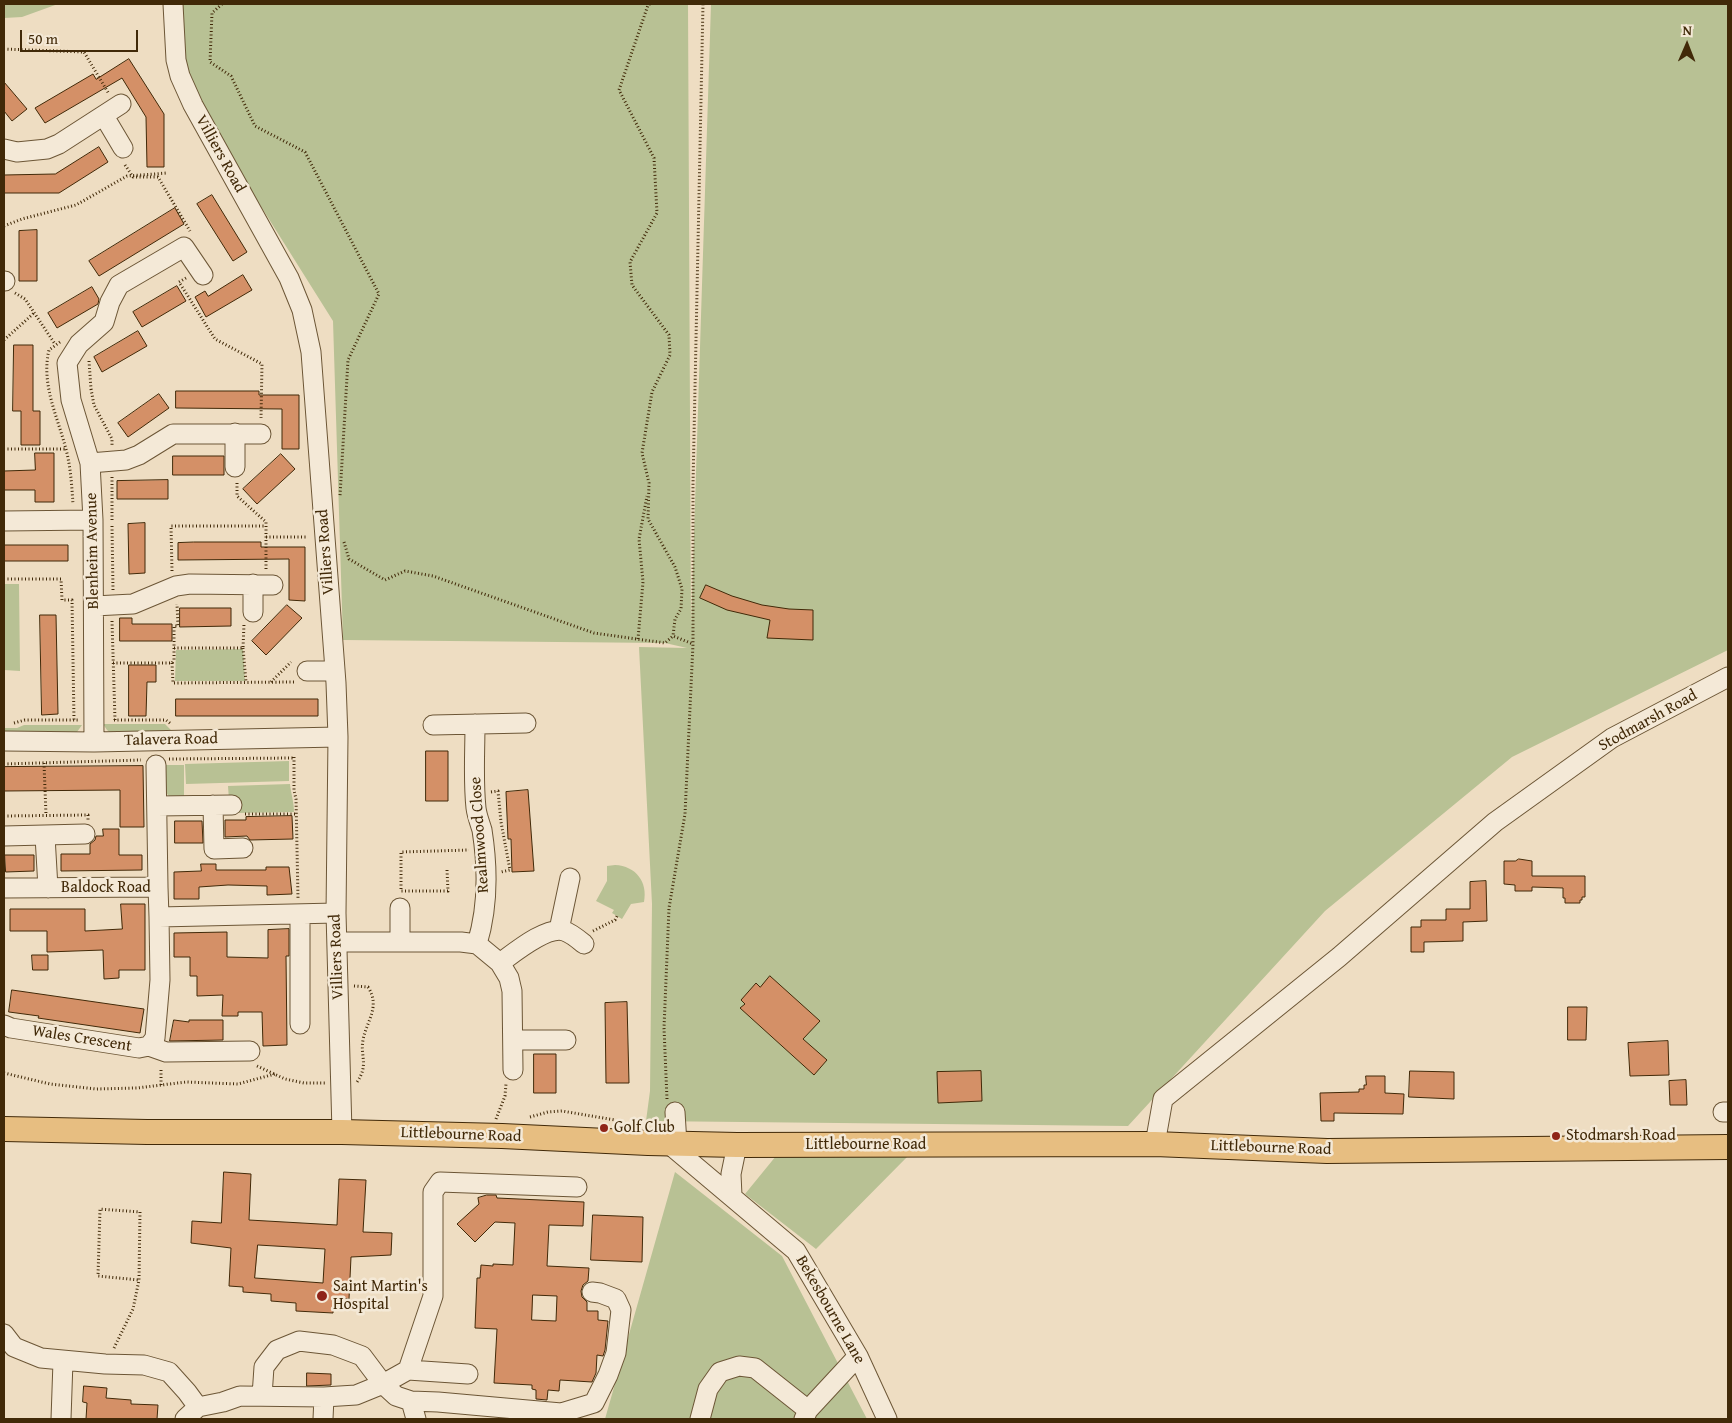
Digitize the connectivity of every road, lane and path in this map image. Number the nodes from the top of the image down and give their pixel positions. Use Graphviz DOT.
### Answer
graph roads {
  1 [pos="173,4"];
  2 [pos="222,4"];
  3 [pos="650,4"];
  4 [pos="703,4"];
  5 [pos="4,49"];
  6 [pos="114,109"];
  7 [pos="123,148"];
  8 [pos="4,149"];
  9 [pos="167,173"];
  10 [pos="131,174"];
  11 [pos="4,226"];
  12 [pos="184,247"];
  13 [pos="201,273"];
  14 [pos="4,281"];
  15 [pos="34,313"];
  16 [pos="4,340"];
  17 [pos="55,344"];
  18 [pos="79,344"];
  19 [pos="235,433"];
  20 [pos="261,434"];
  21 [pos="4,448"];
  22 [pos="65,448"];
  23 [pos="90,463"];
  24 [pos="235,467"];
  25 [pos="649,483"];
  26 [pos="340,497"];
  27 [pos="74,520"];
  28 [pos="94,520"];
  29 [pos="4,521"];
  30 [pos="266,526"];
  31 [pos="341,534"];
  32 [pos="266,537"];
  33 [pos="311,537"];
  34 [pos="4,579"];
  35 [pos="264,585"];
  36 [pos="174,587"];
  37 [pos="94,606"];
  38 [pos="253,612"];
  39 [pos="673,636"];
  40 [pos="638,639"];
  41 [pos="693,644"];
  42 [pos="174,648"];
  43 [pos="243,648"];
  44 [pos="113,663"];
  45 [pos="172,663"];
  46 [pos="307,671"];
  47 [pos="335,671"];
  48 [pos="1728,677"];
  49 [pos="246,682"];
  50 [pos="74,720"];
  51 [pos="526,723"];
  52 [pos="475,724"];
  53 [pos="433,725"];
  54 [pos="338,736"];
  55 [pos="294,737"];
  56 [pos="4,741"];
  57 [pos="94,742"];
  58 [pos="44,764"];
  59 [pos="156,766"];
  60 [pos="225,805"];
  61 [pos="157,806"];
  62 [pos="297,814"];
  63 [pos="85,834"];
  64 [pos="4,836"];
  65 [pos="45,836"];
  66 [pos="243,848"];
  67 [pos="484,850"];
  68 [pos="447,870"];
  69 [pos="570,878"];
  70 [pos="158,887"];
  71 [pos="4,888"];
  72 [pos="48,888"];
  73 [pos="299,907"];
  74 [pos="400,908"];
  75 [pos="336,913"];
  76 [pos="617,916"];
  77 [pos="159,917"];
  78 [pos="559,930"];
  79 [pos="337,942"];
  80 [pos="400,942"];
  81 [pos="583,943"];
  82 [pos="477,944"];
  83 [pos="500,963"];
  84 [pos="338,986"];
  85 [pos="300,1024"];
  86 [pos="4,1025"];
  87 [pos="513,1040"];
  88 [pos="566,1040"];
  89 [pos="149,1046"];
  90 [pos="250,1051"];
  91 [pos="161,1065"];
  92 [pos="513,1070"];
  93 [pos="4,1074"];
  94 [pos="275,1074"];
  95 [pos="161,1084"];
  96 [pos="354,1087"];
  97 [pos="671,1109"];
  98 [pos="527,1119"];
  99 [pos="503,1122"];
  100 [pos="624,1122"];
  101 [pos="4,1129"];
  102 [pos="342,1132"];
  103 [pos="673,1144"];
  104 [pos="1154,1144"];
  105 [pos="737,1145"];
  106 [pos="1728,1147"];
  107 [pos="577,1187"];
  108 [pos="732,1196"];
  109 [pos="139,1280"];
  110 [pos="592,1292"];
  111 [pos="4,1334"];
  112 [pos="858,1356"];
  113 [pos="63,1361"];
  114 [pos="106,1364"];
  115 [pos="408,1370"];
  116 [pos="468,1374"];
  117 [pos="383,1384"];
  118 [pos="262,1396"];
  119 [pos="324,1397"];
  120 [pos="414,1410"];
  121 [pos="191,1413"];
  122 [pos="806,1415"];
  123 [pos="61,1419"];
  124 [pos="324,1419"];
  125 [pos="700,1419"];
  126 [pos="887,1419"];
  1 -- 47 [label="street, Villiers Road"];
  2 -- 26 [label="path"];
  3 -- 25 [label="path"];
  4 -- 41 [label="path"];
  5 -- 6 [label="path"];
  6 -- 7 [label="street"];
  6 -- 8 [label="street"];
  7 -- 10 [label="path"];
  9 -- 10 [label="path"];
  10 -- 11 [label="path"];
  10 -- 12 [label="path"];
  12 -- 13 [label="street"];
  12 -- 18 [label="street"];
  13 -- 20 [label="path"];
  14 -- 15 [label="path"];
  15 -- 16 [label="path"];
  15 -- 17 [label="path"];
  17 -- 18 [label="path"];
  17 -- 22 [label="path"];
  18 -- 23 [label="street, Blenheim Avenue"];
  19 -- 20 [label="street"];
  19 -- 23 [label="street"];
  19 -- 24 [label="street"];
  21 -- 22 [label="path"];
  22 -- 27 [label="path"];
  23 -- 28 [label="street, Blenheim Avenue"];
  24 -- 30 [label="path"];
  25 -- 39 [label="path"];
  25 -- 40 [label="path"];
  27 -- 28 [label="street"];
  27 -- 29 [label="street"];
  28 -- 37 [label="street, Blenheim Avenue"];
  30 -- 32 [label="path"];
  30 -- 36 [label="path"];
  31 -- 40 [label="path"];
  32 -- 33 [label="path"];
  32 -- 35 [label="path"];
  34 -- 50 [label="path"];
  35 -- 36 [label="street"];
  35 -- 38 [label="street"];
  36 -- 37 [label="street"];
  36 -- 42 [label="path"];
  37 -- 57 [label="street, Blenheim Avenue"];
  38 -- 43 [label="path"];
  39 -- 40 [label="path"];
  39 -- 41 [label="path"];
  41 -- 97 [label="path"];
  42 -- 43 [label="path"];
  42 -- 45 [label="path"];
  43 -- 49 [label="path"];
  44 -- 45 [label="path"];
  45 -- 49 [label="path"];
  46 -- 47 [label="street"];
  46 -- 49 [label="path"];
  47 -- 54 [label="street, Villiers Road"];
  48 -- 104 [label="street, Stodmarsh Road"];
  51 -- 52 [label="street"];
  52 -- 53 [label="street"];
  52 -- 67 [label="street, Realmwood Close"];
  54 -- 55 [label="street, Talavera Road"];
  54 -- 75 [label="street, Villiers Road"];
  55 -- 57 [label="street, Talavera Road"];
  55 -- 62 [label="path"];
  56 -- 57 [label="street, Talavera Road"];
  58 -- 65 [label="path"];
  59 -- 61 [label="street"];
  60 -- 61 [label="street"];
  60 -- 62 [label="path"];
  60 -- 66 [label="street"];
  61 -- 70 [label="street"];
  62 -- 73 [label="path"];
  63 -- 65 [label="street"];
  64 -- 65 [label="street"];
  65 -- 72 [label="street"];
  67 -- 68 [label="path"];
  67 -- 82 [label="street, Realmwood Close"];
  69 -- 78 [label="street"];
  70 -- 72 [label="street, Baldock Road"];
  70 -- 77 [label="street, Baldock Road"];
  71 -- 72 [label="street, Baldock Road"];
  73 -- 75 [label="street, Baldock Road"];
  73 -- 77 [label="street, Baldock Road"];
  73 -- 85 [label="street"];
  74 -- 80 [label="street"];
  75 -- 79 [label="street, Villiers Road"];
  76 -- 81 [label="path"];
  77 -- 89 [label="street, Wales Crescent"];
  78 -- 81 [label="street"];
  78 -- 83 [label="street"];
  79 -- 80 [label="street"];
  79 -- 84 [label="street, Villiers Road"];
  80 -- 82 [label="street"];
  82 -- 83 [label="street"];
  83 -- 87 [label="street"];
  84 -- 96 [label="path"];
  84 -- 102 [label="street, Villiers Road"];
  86 -- 89 [label="street, Wales Crescent"];
  87 -- 88 [label="street"];
  87 -- 92 [label="street"];
  89 -- 90 [label="street"];
  91 -- 95 [label="path"];
  92 -- 99 [label="path"];
  93 -- 95 [label="path"];
  94 -- 95 [label="path"];
  97 -- 103 [label="street"];
  98 -- 100 [label="path"];
  101 -- 102 [label="main road, Littlebourne Road"];
  102 -- 103 [label="main road, Littlebourne Road"];
  103 -- 105 [label="main road, Littlebourne Road"];
  103 -- 108 [label="street, Bekesbourne Lane"];
  104 -- 105 [label="main road, Littlebourne Road"];
  104 -- 106 [label="main road, Littlebourne Road"];
  105 -- 108 [label="street"];
  107 -- 115 [label="street"];
  108 -- 112 [label="street, Bekesbourne Lane"];
  109 -- 109 [label="path"];
  109 -- 114 [label="path"];
  110 -- 120 [label="street"];
  111 -- 113 [label="street"];
  112 -- 122 [label="street"];
  112 -- 126 [label="street, Bekesbourne Lane"];
  113 -- 114 [label="street"];
  113 -- 123 [label="street"];
  114 -- 121 [label="street"];
  115 -- 116 [label="street"];
  115 -- 117 [label="street"];
  117 -- 118 [label="street"];
  117 -- 119 [label="street"];
  117 -- 120 [label="street"];
  118 -- 119 [label="street"];
  118 -- 121 [label="street"];
  119 -- 124 [label="street"];
  122 -- 125 [label="street"];
}
